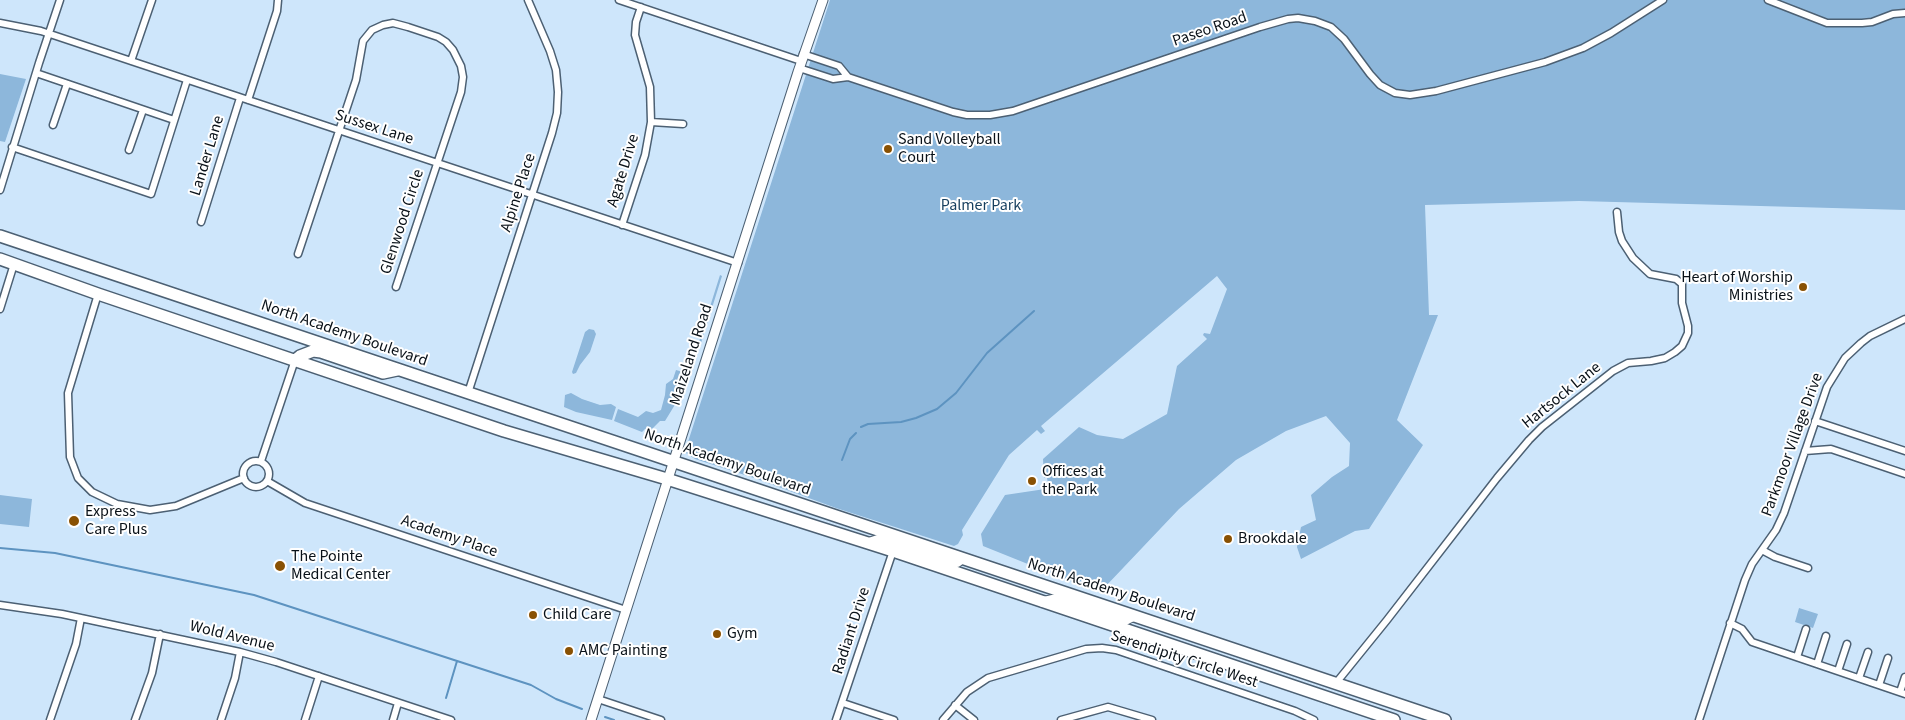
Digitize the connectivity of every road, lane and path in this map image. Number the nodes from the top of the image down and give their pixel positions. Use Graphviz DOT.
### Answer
graph roads {
  1 [pos="60,0"];
  2 [pos="152,0"];
  3 [pos="278,0"];
  4 [pos="528,0"];
  5 [pos="620,0"];
  6 [pos="823,0"];
  7 [pos="1663,0"];
  8 [pos="1768,0"];
  9 [pos="641,7"];
  10 [pos="1905,13"];
  11 [pos="0,23"];
  12 [pos="50,34"];
  13 [pos="132,61"];
  14 [pos="801,61"];
  15 [pos="36,73"];
  16 [pos="848,77"];
  17 [pos="187,80"];
  18 [pos="67,84"];
  19 [pos="240,98"];
  20 [pos="248,100"];
  21 [pos="143,110"];
  22 [pos="174,120"];
  23 [pos="651,122"];
  24 [pos="683,124"];
  25 [pos="53,125"];
  26 [pos="339,131"];
  27 [pos="12,147"];
  28 [pos="129,150"];
  29 [pos="437,163"];
  30 [pos="0,190"];
  31 [pos="533,195"];
  32 [pos="1618,212"];
  33 [pos="201,222"];
  34 [pos="622,225"];
  35 [pos="0,236"];
  36 [pos="298,254"];
  37 [pos="0,259"];
  38 [pos="14,264"];
  39 [pos="738,264"];
  40 [pos="396,287"];
  41 [pos="98,294"];
  42 [pos="0,309"];
  43 [pos="1905,320"];
  44 [pos="295,360"];
  45 [pos="399,370"];
  46 [pos="468,393"];
  47 [pos="1815,421"];
  48 [pos="1904,448"];
  49 [pos="1805,451"];
  50 [pos="261,461"];
  51 [pos="673,462"];
  52 [pos="1905,474"];
  53 [pos="244,478"];
  54 [pos="667,479"];
  55 [pos="267,481"];
  56 [pos="869,543"];
  57 [pos="1762,550"];
  58 [pos="893,551"];
  59 [pos="961,559"];
  60 [pos="1808,568"];
  61 [pos="1043,602"];
  62 [pos="0,605"];
  63 [pos="626,610"];
  64 [pos="1133,616"];
  65 [pos="81,618"];
  66 [pos="1730,623"];
  67 [pos="1806,629"];
  68 [pos="160,634"];
  69 [pos="1826,636"];
  70 [pos="1847,644"];
  71 [pos="240,652"];
  72 [pos="1868,652"];
  73 [pos="1796,657"];
  74 [pos="1888,658"];
  75 [pos="1817,664"];
  76 [pos="1838,671"];
  77 [pos="320,676"];
  78 [pos="1905,677"];
  79 [pos="1859,678"];
  80 [pos="1336,683"];
  81 [pos="1879,685"];
  82 [pos="1902,693"];
  83 [pos="1330,698"];
  84 [pos="598,699"];
  85 [pos="398,703"];
  86 [pos="842,703"];
  87 [pos="955,705"];
  88 [pos="50,720"];
  89 [pos="135,720"];
  90 [pos="221,720"];
  91 [pos="305,720"];
  92 [pos="393,720"];
  93 [pos="451,720"];
  94 [pos="591,720"];
  95 [pos="661,720"];
  96 [pos="836,720"];
  97 [pos="894,720"];
  98 [pos="943,720"];
  99 [pos="974,720"];
  100 [pos="1061,720"];
  101 [pos="1152,720"];
  102 [pos="1314,720"];
  103 [pos="1394,720"];
  104 [pos="1445,720"];
  105 [pos="1699,720"];
  1 -- 12 [label="street"];
  2 -- 13 [label="street"];
  3 -- 20 [label="street"];
  4 -- 31 [label="street, Alpine Place"];
  5 -- 9 [label="street"];
  6 -- 14 [label="main road, Maizeland Road"];
  7 -- 16 [label="street, Paseo Road"];
  8 -- 10 [label="street"];
  9 -- 14 [label="street"];
  9 -- 23 [label="street, Agate Drive"];
  11 -- 12 [label="street, Sussex Lane"];
  12 -- 13 [label="street, Sussex Lane"];
  12 -- 15 [label="street"];
  13 -- 17 [label="street, Sussex Lane"];
  14 -- 16 [label="street, Paseo Road"];
  14 -- 16 [label="street, Paseo Road"];
  14 -- 39 [label="main road, Maizeland Road"];
  15 -- 18 [label="street"];
  15 -- 27 [label="street"];
  17 -- 19 [label="street, Sussex Lane"];
  17 -- 22 [label="street"];
  18 -- 21 [label="street"];
  18 -- 25 [label="street"];
  19 -- 20 [label="street, Sussex Lane"];
  19 -- 33 [label="street, Lander Lane"];
  20 -- 26 [label="street, Sussex Lane"];
  21 -- 22 [label="street"];
  21 -- 28 [label="street"];
  22 -- 27 [label="street"];
  23 -- 24 [label="street"];
  23 -- 34 [label="street, Agate Drive"];
  26 -- 29 [label="street, Sussex Lane"];
  26 -- 29 [label="street, Glenwood Circle"];
  26 -- 36 [label="street, Glenwood Circle"];
  27 -- 30 [label="street"];
  29 -- 31 [label="street, Sussex Lane"];
  29 -- 40 [label="street, Glenwood Circle"];
  31 -- 34 [label="street, Sussex Lane"];
  31 -- 46 [label="street, Alpine Place"];
  32 -- 80 [label="street, Hartsock Lane"];
  34 -- 39 [label="street, Sussex Lane"];
  35 -- 45 [label="highway, North Academy Boulevard"];
  37 -- 38 [label="highway, North Academy Boulevard"];
  38 -- 41 [label="highway, North Academy Boulevard"];
  38 -- 42 [label="street"];
  39 -- 51 [label="main road, Maizeland Road"];
  41 -- 44 [label="highway, North Academy Boulevard"];
  41 -- 53 [label="street"];
  43 -- 47 [label="street, Parkmoor Village Drive"];
  44 -- 45 [label="highway"];
  44 -- 50 [label="street"];
  44 -- 54 [label="highway, North Academy Boulevard"];
  45 -- 46 [label="highway, North Academy Boulevard"];
  46 -- 51 [label="highway, North Academy Boulevard"];
  47 -- 48 [label="street"];
  47 -- 49 [label="street, Parkmoor Village Drive"];
  49 -- 52 [label="street"];
  49 -- 57 [label="street, Parkmoor Village Drive"];
  50 -- 53 [label="street"];
  50 -- 55 [label="street"];
  51 -- 54 [label="main road, Maizeland Road"];
  51 -- 59 [label="highway, North Academy Boulevard"];
  53 -- 55 [label="street"];
  54 -- 56 [label="highway, North Academy Boulevard"];
  54 -- 63 [label="main road, Maizeland Road"];
  55 -- 63 [label="street, Academy Place"];
  56 -- 58 [label="highway, North Academy Boulevard"];
  56 -- 59 [label="main road"];
  57 -- 60 [label="street"];
  57 -- 66 [label="street, Parkmoor Village Drive"];
  58 -- 61 [label="highway, North Academy Boulevard"];
  58 -- 86 [label="street, Radiant Drive"];
  59 -- 64 [label="highway, North Academy Boulevard"];
  61 -- 64 [label="main road"];
  61 -- 83 [label="highway, North Academy Boulevard"];
  62 -- 65 [label="street, Wold Avenue"];
  63 -- 84 [label="main road, Maizeland Road"];
  64 -- 80 [label="highway, North Academy Boulevard"];
  65 -- 68 [label="street, Wold Avenue"];
  65 -- 88 [label="street"];
  66 -- 73 [label="street"];
  66 -- 105 [label="street, Parkmoor Village Drive"];
  67 -- 73 [label="street"];
  68 -- 71 [label="street, Wold Avenue"];
  68 -- 89 [label="street"];
  69 -- 75 [label="street"];
  70 -- 76 [label="street"];
  71 -- 77 [label="street, Wold Avenue"];
  71 -- 90 [label="street"];
  72 -- 79 [label="street"];
  73 -- 75 [label="street"];
  74 -- 81 [label="street"];
  75 -- 76 [label="street"];
  76 -- 79 [label="street"];
  77 -- 85 [label="street, Wold Avenue"];
  77 -- 91 [label="street"];
  78 -- 82 [label="street"];
  79 -- 81 [label="street"];
  80 -- 83 [label="main road"];
  80 -- 104 [label="highway, North Academy Boulevard"];
  81 -- 82 [label="street"];
  83 -- 103 [label="highway, North Academy Boulevard"];
  84 -- 94 [label="main road, Maizeland Road"];
  84 -- 95 [label="street"];
  85 -- 92 [label="street"];
  85 -- 93 [label="street, Wold Avenue"];
  86 -- 96 [label="street, Radiant Drive"];
  86 -- 97 [label="street"];
  87 -- 98 [label="street, Serendipity Circle West"];
  87 -- 99 [label="street"];
  87 -- 102 [label="street, Serendipity Circle West"];
  100 -- 101 [label="street"];
}
